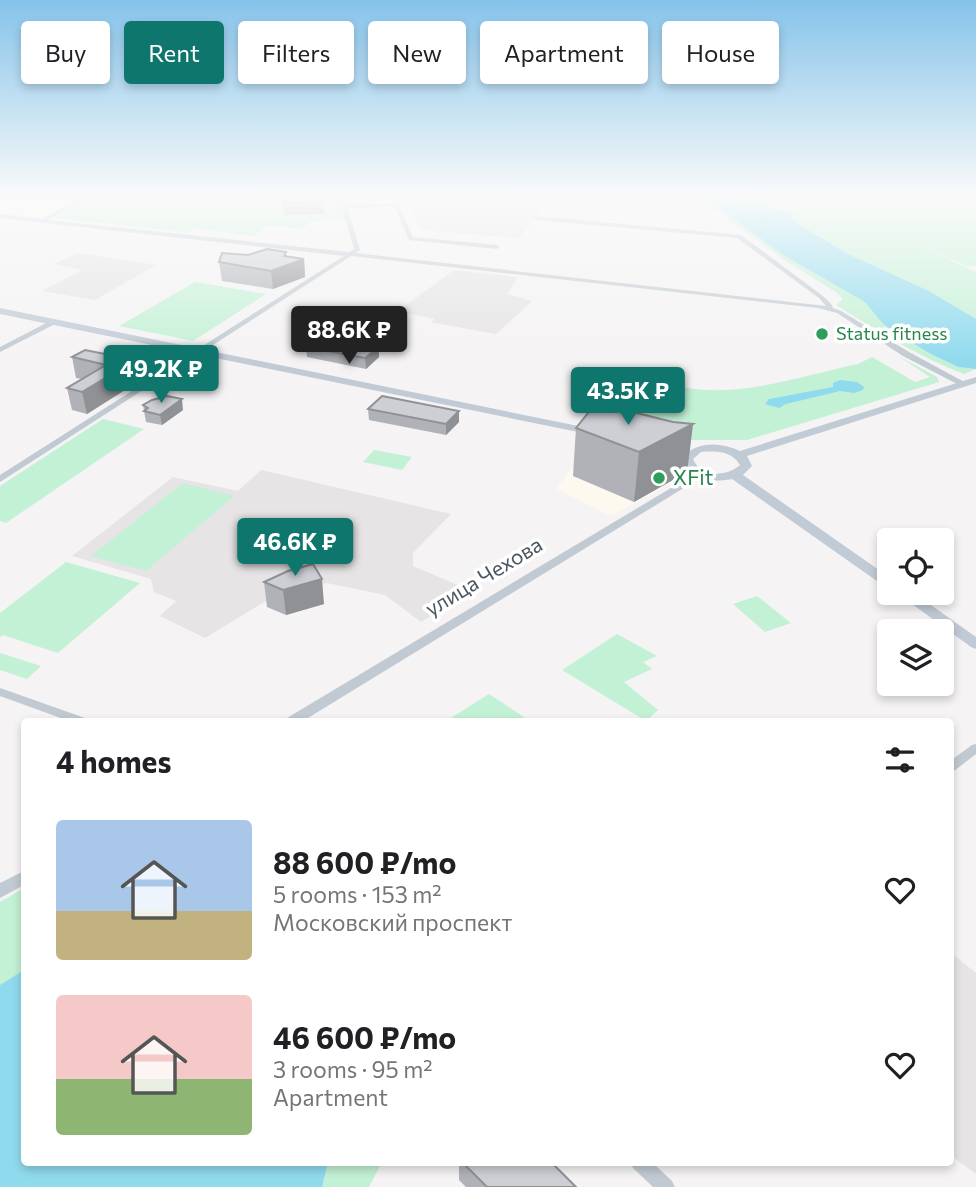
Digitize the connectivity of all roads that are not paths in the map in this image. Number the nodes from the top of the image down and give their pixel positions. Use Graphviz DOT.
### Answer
graph roads {
  1 [pos="337,251"];
  2 [pos="355,251"];
  3 [pos="760,251"];
  4 [pos="352,253"];
  5 [pos="829,308"];
  6 [pos="0,310"];
  7 [pos="55,322"];
  8 [pos="0,350"];
  9 [pos="199,351"];
  10 [pos="970,382"];
  11 [pos="608,435"];
  12 [pos="677,450"];
  13 [pos="691,453"];
  14 [pos="740,455"];
  15 [pos="701,474"];
  16 [pos="735,475"];
  17 [pos="0,478"];
  18 [pos="877,575"];
  19 [pos="921,605"];
  20 [pos="976,644"];
  21 [pos="0,692"];
  22 [pos="73,718"];
  23 [pos="297,718"];
  24 [pos="976,748"];
  25 [pos="954,765"];
  26 [pos="21,879"];
  27 [pos="0,891"];
  28 [pos="643,1166"];
  29 [pos="666,1187"];
  1 -- 4 [label="street"];
  2 -- 4 [label="street"];
  3 -- 5 [label="street"];
  4 -- 5 [label="street"];
  4 -- 9 [label="street"];
  5 -- 10 [label="street"];
  6 -- 7 [label="main road"];
  7 -- 8 [label="street"];
  7 -- 9 [label="main road"];
  9 -- 11 [label="main road"];
  9 -- 17 [label="street"];
  10 -- 14 [label="main road"];
  12 -- 13 [label="main road"];
  13 -- 14 [label="main road"];
  13 -- 15 [label="main road"];
  14 -- 16 [label="main road"];
  15 -- 16 [label="main road"];
  15 -- 23 [label="street, улица Чехова"];
  16 -- 18 [label="main road"];
  19 -- 20 [label="main road"];
  21 -- 22 [label="street"];
  24 -- 25 [label="street"];
  26 -- 27 [label="street"];
  28 -- 29 [label="street"];
}
